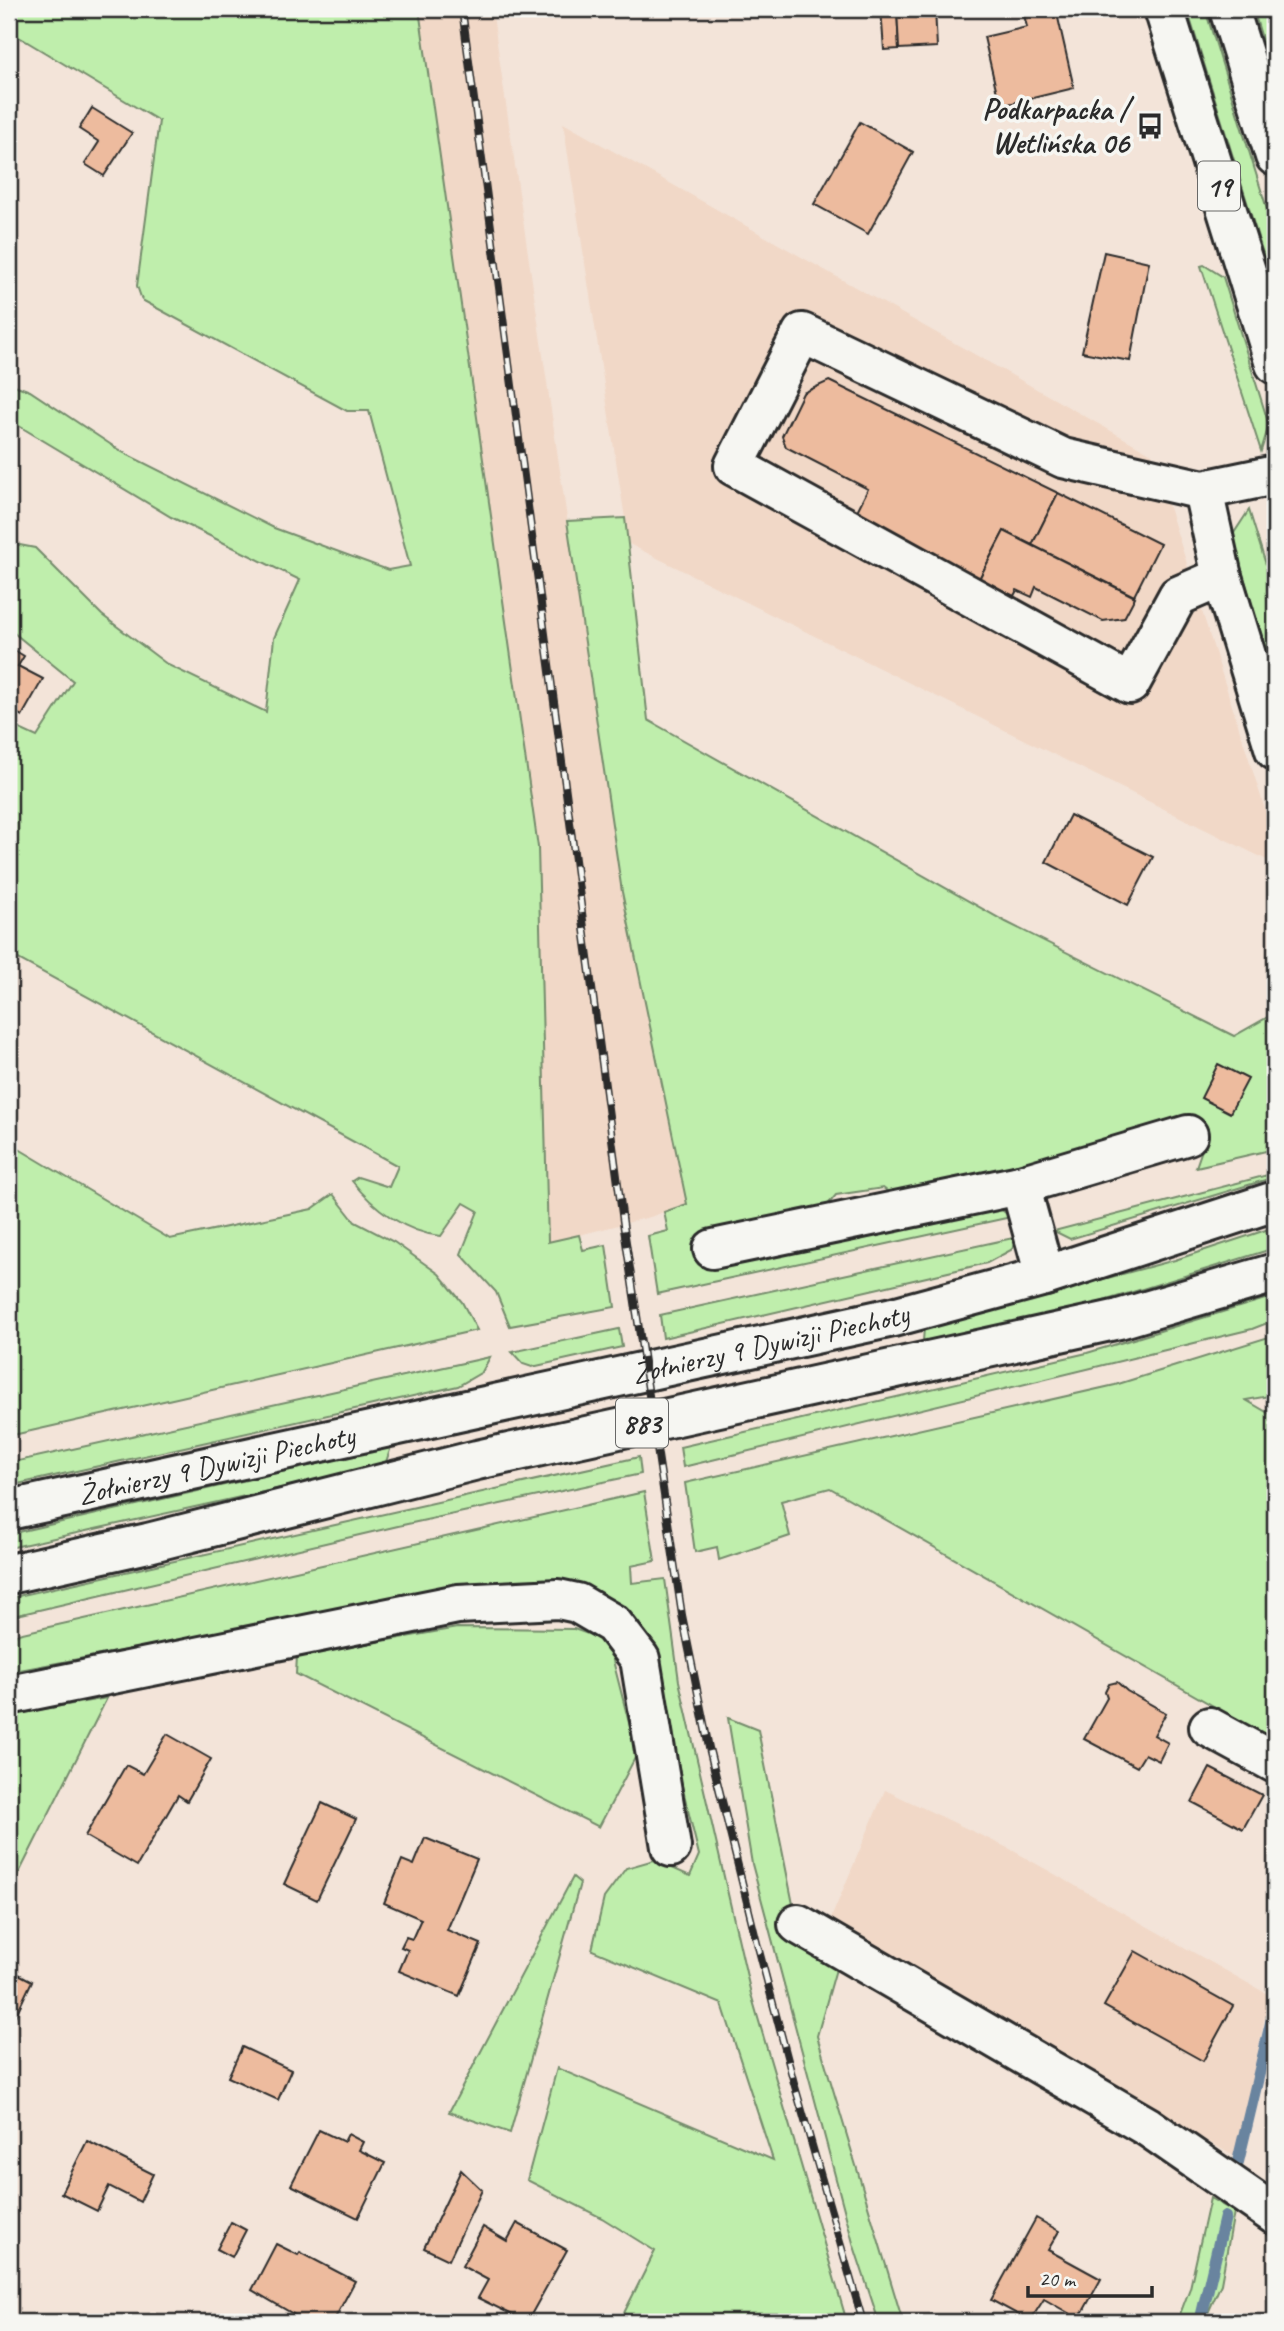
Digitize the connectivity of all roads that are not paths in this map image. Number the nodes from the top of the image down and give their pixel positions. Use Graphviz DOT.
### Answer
graph roads {
  1 [pos="1164,9"];
  2 [pos="1229,9"];
  3 [pos="1275,156"];
  4 [pos="1275,364"];
  5 [pos="1275,475"];
  6 [pos="1203,489"];
  7 [pos="1222,577"];
  8 [pos="1275,750"];
  9 [pos="1188,1135"];
  10 [pos="1020,1185"];
  11 [pos="1275,1202"];
  12 [pos="713,1249"];
  13 [pos="1275,1273"];
  14 [pos="1045,1276"];
  15 [pos="9,1510"];
  16 [pos="9,1574"];
  17 [pos="9,1695"];
  18 [pos="1209,1727"];
  19 [pos="1275,1763"];
  20 [pos="671,1847"];
  21 [pos="798,1924"];
  22 [pos="1275,2215"];
  1 -- 4 [label="main road, 19"];
  2 -- 3 [label="main road, 19"];
  5 -- 6 [label="main road"];
  6 -- 7 [label="main road"];
  6 -- 7 [label="main road"];
  7 -- 8 [label="main road"];
  9 -- 10 [label="main road"];
  10 -- 12 [label="main road"];
  10 -- 14 [label="main road"];
  11 -- 14 [label="main road, Żołnierzy 9 Dywizji Piechoty / 883"];
  13 -- 16 [label="main road, Żołnierzy 9 Dywizji Piechoty / 883"];
  14 -- 15 [label="main road, Żołnierzy 9 Dywizji Piechoty / 883"];
  17 -- 20 [label="main road"];
  18 -- 19 [label="main road"];
  21 -- 22 [label="main road"];
}
